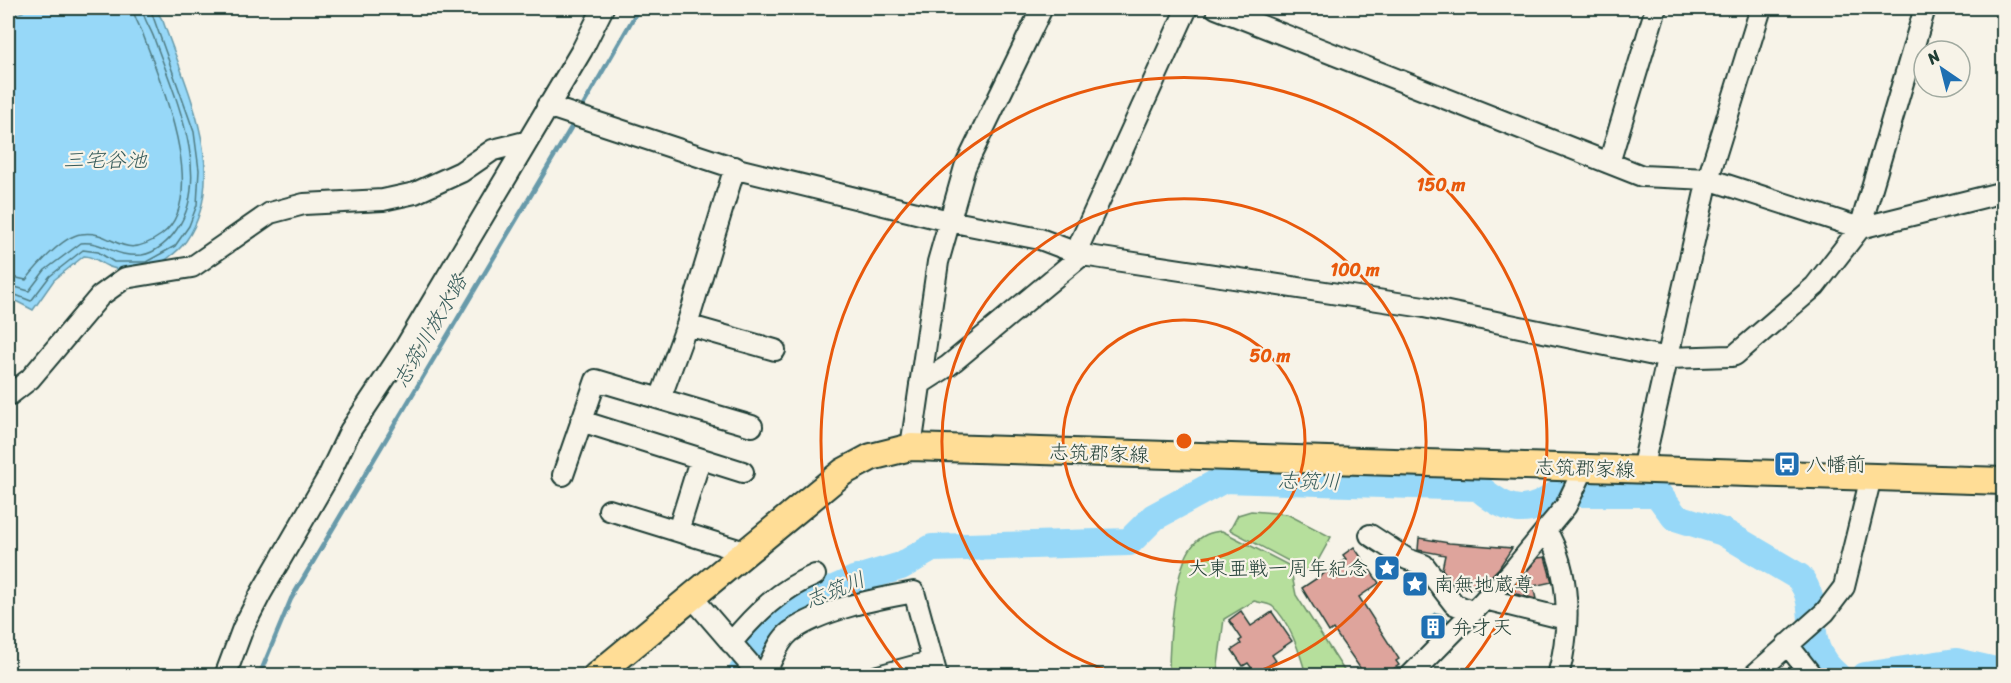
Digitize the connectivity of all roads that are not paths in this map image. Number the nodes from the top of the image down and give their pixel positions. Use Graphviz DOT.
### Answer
graph roads {
  1 [pos="603,8"];
  2 [pos="1042,8"];
  3 [pos="1187,8"];
  4 [pos="1216,8"];
  5 [pos="1656,8"];
  6 [pos="1761,8"];
  7 [pos="1925,8"];
  8 [pos="547,106"];
  9 [pos="525,142"];
  10 [pos="1609,163"];
  11 [pos="735,167"];
  12 [pos="1708,179"];
  13 [pos="2004,192"];
  14 [pos="949,221"];
  15 [pos="1860,228"];
  16 [pos="1079,254"];
  17 [pos="687,325"];
  18 [pos="775,350"];
  19 [pos="1668,358"];
  20 [pos="920,384"];
  21 [pos="8,396"];
  22 [pos="660,399"];
  23 [pos="581,421"];
  24 [pos="752,426"];
  25 [pos="911,447"];
  26 [pos="700,460"];
  27 [pos="1642,470"];
  28 [pos="743,472"];
  29 [pos="1582,474"];
  30 [pos="563,475"];
  31 [pos="1871,477"];
  32 [pos="2004,481"];
  33 [pos="609,510"];
  34 [pos="1546,530"];
  35 [pos="678,531"];
  36 [pos="1371,535"];
  37 [pos="745,552"];
  38 [pos="815,575"];
  39 [pos="692,597"];
  40 [pos="1479,605"];
  41 [pos="1566,619"];
  42 [pos="1793,639"];
  43 [pos="735,648"];
  44 [pos="935,668"];
  45 [pos="760,674"];
  46 [pos="225,675"];
  47 [pos="596,675"];
  48 [pos="878,675"];
  49 [pos="1410,675"];
  50 [pos="1558,675"];
  51 [pos="1753,675"];
  52 [pos="1812,675"];
  1 -- 8 [label="street"];
  2 -- 14 [label="street"];
  3 -- 16 [label="street"];
  4 -- 10 [label="street"];
  5 -- 10 [label="street"];
  6 -- 12 [label="street"];
  7 -- 15 [label="street"];
  8 -- 9 [label="street"];
  8 -- 11 [label="street"];
  9 -- 21 [label="street"];
  9 -- 46 [label="street"];
  10 -- 12 [label="street"];
  11 -- 14 [label="street"];
  11 -- 17 [label="street"];
  12 -- 15 [label="street"];
  12 -- 19 [label="street"];
  13 -- 15 [label="street"];
  14 -- 16 [label="street"];
  14 -- 20 [label="street"];
  15 -- 19 [label="street"];
  16 -- 19 [label="street"];
  16 -- 20 [label="street"];
  17 -- 18 [label="street"];
  17 -- 22 [label="street"];
  19 -- 27 [label="street"];
  20 -- 25 [label="street"];
  22 -- 23 [label="street"];
  22 -- 24 [label="street"];
  23 -- 26 [label="street"];
  23 -- 30 [label="street"];
  25 -- 29 [label="main road, 志筑郡家線"];
  25 -- 37 [label="main road, 志筑郡家線"];
  26 -- 28 [label="street"];
  26 -- 35 [label="street"];
  27 -- 29 [label="main road, 志筑郡家線"];
  27 -- 31 [label="main road, 志筑郡家線"];
  29 -- 34 [label="street"];
  31 -- 32 [label="main road, 志筑郡家線"];
  31 -- 42 [label="street"];
  33 -- 35 [label="street"];
  34 -- 40 [label="street"];
  34 -- 41 [label="street"];
  35 -- 37 [label="street"];
  36 -- 40 [label="street"];
  37 -- 39 [label="main road, 志筑郡家線"];
  38 -- 43 [label="street"];
  39 -- 43 [label="street"];
  39 -- 47 [label="main road, 志筑郡家線"];
  40 -- 41 [label="street"];
  40 -- 49 [label="street"];
  41 -- 50 [label="street"];
  42 -- 51 [label="street"];
  42 -- 52 [label="street"];
  43 -- 45 [label="street"];
  44 -- 45 [label="street"];
  44 -- 48 [label="street"];
}
